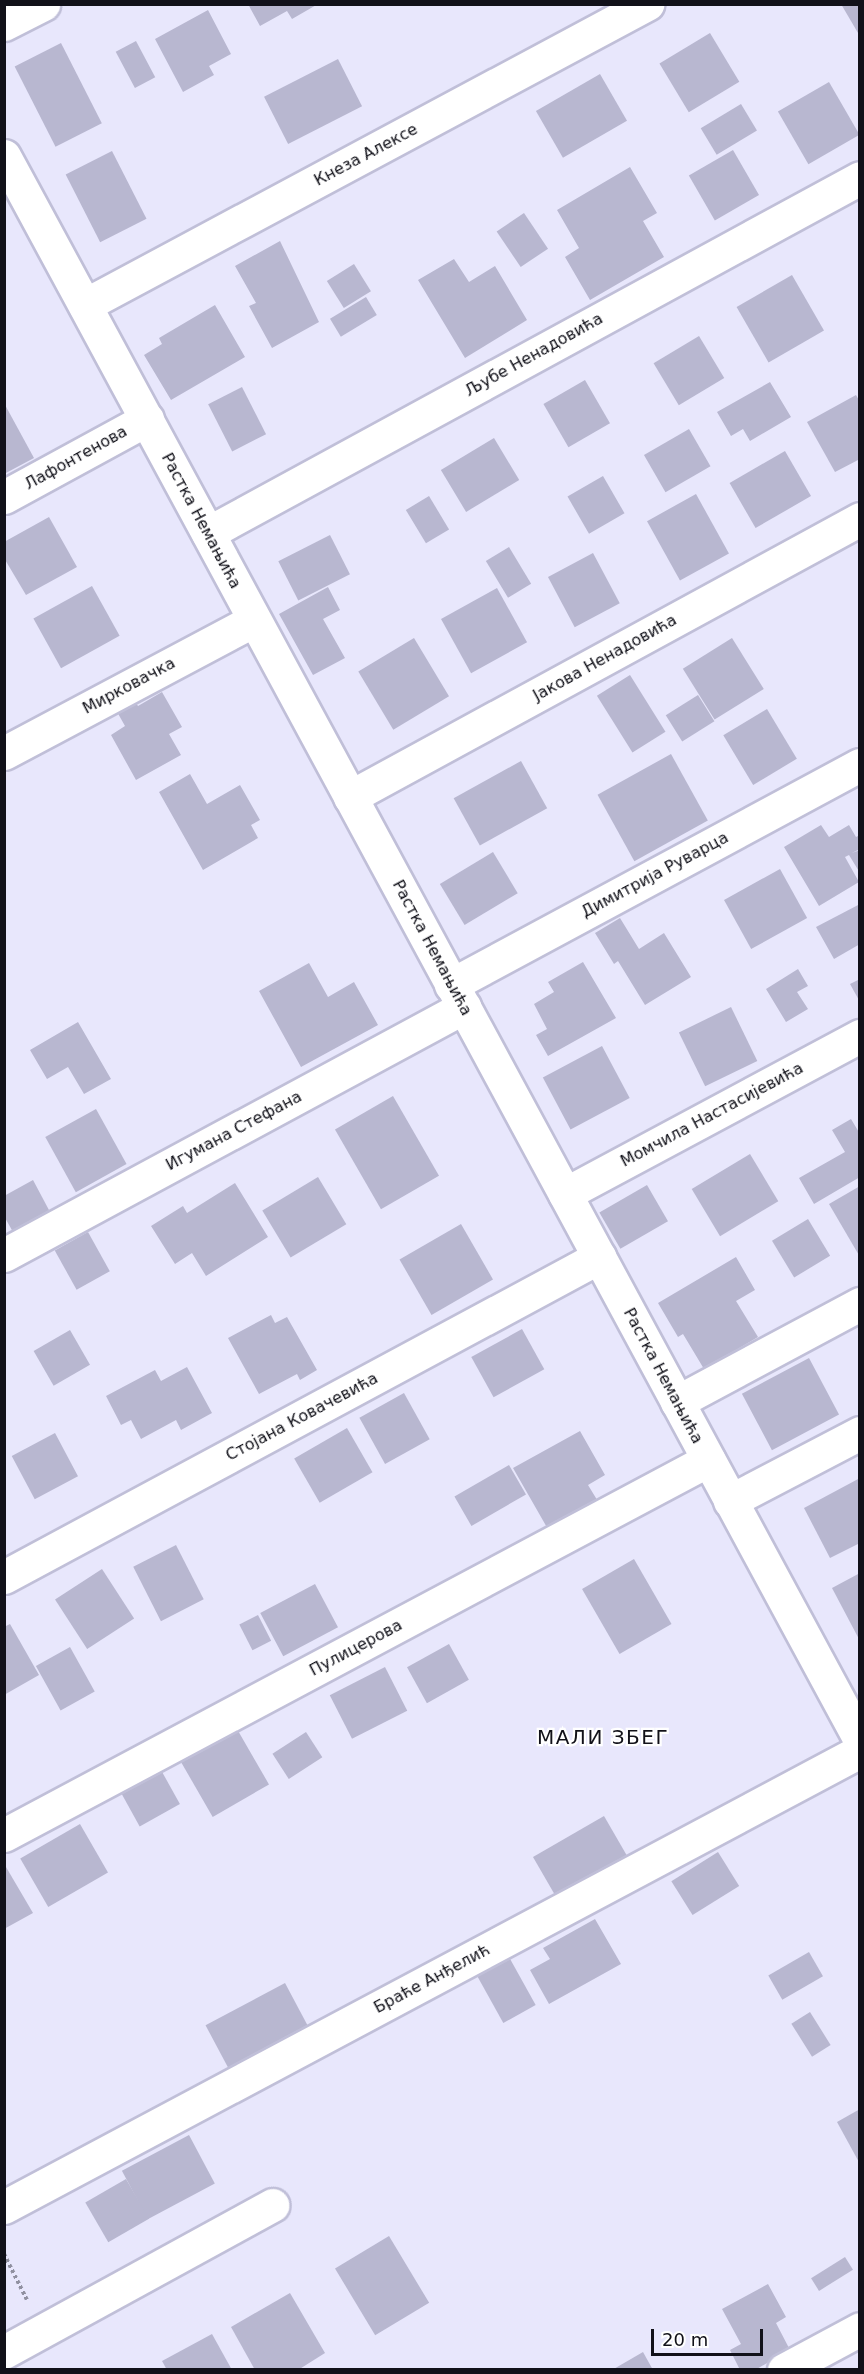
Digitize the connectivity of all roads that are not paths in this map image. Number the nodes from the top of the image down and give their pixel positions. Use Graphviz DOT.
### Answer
graph roads {
  1 [pos="43,4"];
  2 [pos="647,4"];
  3 [pos="4,24"];
  4 [pos="6,162"];
  5 [pos="860,178"];
  6 [pos="85,305"];
  7 [pos="147,419"];
  8 [pos="4,497"];
  9 [pos="860,519"];
  10 [pos="208,533"];
  11 [pos="254,620"];
  12 [pos="4,753"];
  13 [pos="860,765"];
  14 [pos="350,797"];
  15 [pos="458,996"];
  16 [pos="860,1036"];
  17 [pos="565,1194"];
  18 [pos="4,1255"];
  19 [pos="599,1257"];
  20 [pos="860,1304"];
  21 [pos="677,1402"];
  22 [pos="860,1433"];
  23 [pos="708,1460"];
  24 [pos="730,1501"];
  25 [pos="4,1577"];
  26 [pos="860,1740"];
  27 [pos="860,1751"];
  28 [pos="4,1835"];
  29 [pos="272,2205"];
  30 [pos="4,2207"];
  31 [pos="860,2329"];
  32 [pos="4,2352"];
  33 [pos="784,2370"];
  1 -- 3 [label="street"];
  2 -- 6 [label="street, Кнеза Алексе"];
  4 -- 6 [label="street, Растка Немањића"];
  5 -- 10 [label="street, Љубе Ненадовића"];
  6 -- 7 [label="street, Растка Немањића"];
  7 -- 8 [label="street, Лафонтенова"];
  7 -- 10 [label="street, Растка Немањића"];
  9 -- 14 [label="street, Јакова Ненадовића"];
  10 -- 11 [label="street, Растка Немањића"];
  11 -- 12 [label="street, Мирковачка"];
  11 -- 14 [label="street, Растка Немањића"];
  13 -- 15 [label="street, Димитрија Руварца"];
  14 -- 15 [label="street, Растка Немањића"];
  15 -- 17 [label="street, Растка Немањића"];
  15 -- 18 [label="street, Игумана Стефана"];
  16 -- 17 [label="street, Момчила Настасијевића"];
  17 -- 19 [label="street, Растка Немањића"];
  19 -- 21 [label="street, Растка Немањића"];
  19 -- 25 [label="street, Стојана Ковачевића"];
  20 -- 21 [label="street"];
  21 -- 23 [label="street, Растка Немањића"];
  22 -- 24 [label="street"];
  23 -- 24 [label="street, Растка Немањића"];
  23 -- 28 [label="street, Пулицерова"];
  24 -- 26 [label="street, Растка Немањића"];
  27 -- 30 [label="street, Браће Анђелић"];
  29 -- 32 [label="street"];
  31 -- 33 [label="street"];
}
